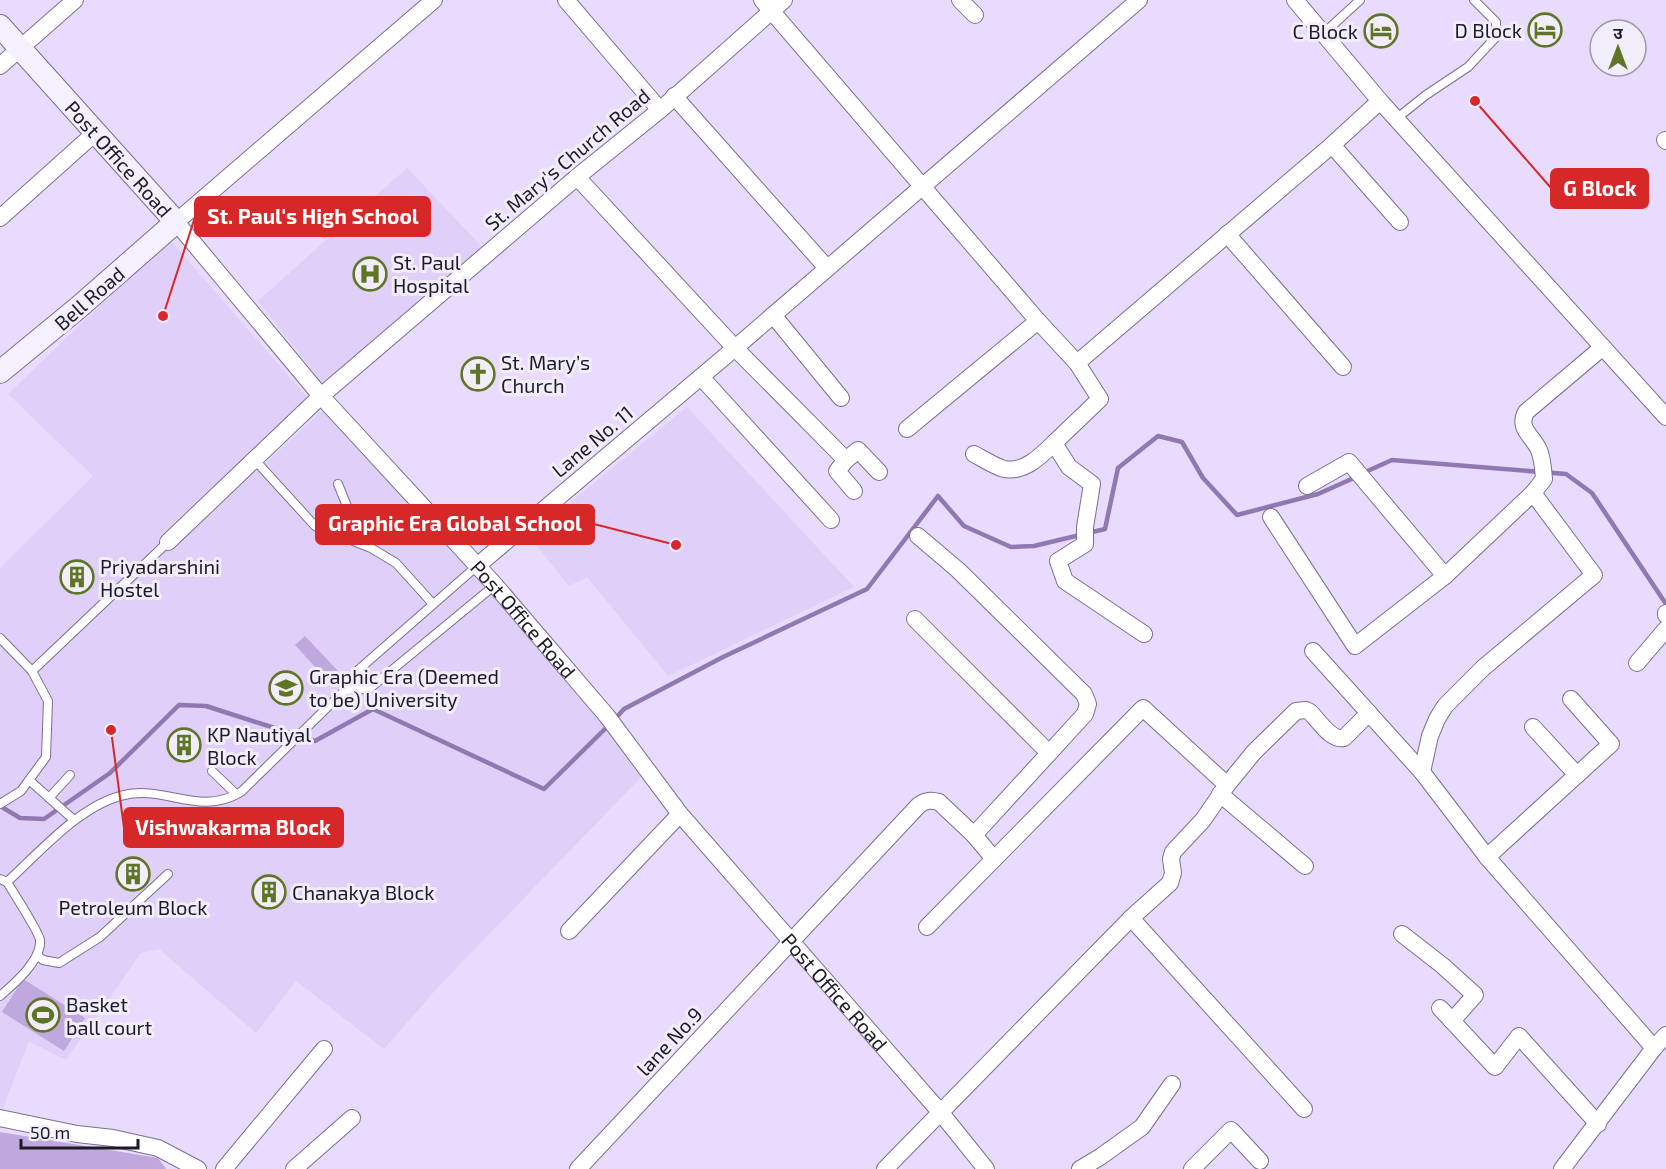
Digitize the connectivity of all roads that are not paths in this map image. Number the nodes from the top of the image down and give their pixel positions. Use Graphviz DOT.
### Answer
graph roads {
  1 [pos="75,0"];
  2 [pos="434,0"];
  3 [pos="566,0"];
  4 [pos="960,0"];
  5 [pos="1139,0"];
  6 [pos="1295,0"];
  7 [pos="1360,0"];
  8 [pos="1474,0"];
  9 [pos="773,4"];
  10 [pos="975,15"];
  11 [pos="0,26"];
  12 [pos="1323,34"];
  13 [pos="20,48"];
  14 [pos="0,66"];
  15 [pos="674,96"];
  16 [pos="1380,101"];
  17 [pos="660,110"];
  18 [pos="1396,119"];
  19 [pos="95,133"];
  20 [pos="1332,145"];
  21 [pos="577,177"];
  22 [pos="922,186"];
  23 [pos="0,218"];
  24 [pos="176,222"];
  25 [pos="1400,222"];
  26 [pos="1227,234"];
  27 [pos="827,268"];
  28 [pos="773,315"];
  29 [pos="1038,321"];
  30 [pos="1603,347"];
  31 [pos="735,348"];
  32 [pos="1077,363"];
  33 [pos="1343,367"];
  34 [pos="0,372"];
  35 [pos="700,377"];
  36 [pos="321,396"];
  37 [pos="841,398"];
  38 [pos="1666,417"];
  39 [pos="907,429"];
  40 [pos="1054,443"];
  41 [pos="974,454"];
  42 [pos="254,459"];
  43 [pos="846,460"];
  44 [pos="879,472"];
  45 [pos="338,484"];
  46 [pos="1307,486"];
  47 [pos="854,490"];
  48 [pos="1533,493"];
  49 [pos="1271,517"];
  50 [pos="831,520"];
  51 [pos="918,536"];
  52 [pos="351,540"];
  53 [pos="168,542"];
  54 [pos="477,566"];
  55 [pos="1445,576"];
  56 [pos="495,585"];
  57 [pos="433,604"];
  58 [pos="1666,618"];
  59 [pos="915,620"];
  60 [pos="1143,634"];
  61 [pos="0,638"];
  62 [pos="1312,651"];
  63 [pos="1637,663"];
  64 [pos="32,671"];
  65 [pos="345,690"];
  66 [pos="1571,699"];
  67 [pos="1369,713"];
  68 [pos="1533,727"];
  69 [pos="1049,753"];
  70 [pos="212,771"];
  71 [pos="1422,772"];
  72 [pos="70,775"];
  73 [pos="1577,775"];
  74 [pos="29,780"];
  75 [pos="1223,790"];
  76 [pos="236,794"];
  77 [pos="52,800"];
  78 [pos="3,802"];
  79 [pos="680,814"];
  80 [pos="74,820"];
  81 [pos="974,835"];
  82 [pos="1487,856"];
  83 [pos="994,859"];
  84 [pos="1305,866"];
  85 [pos="168,874"];
  86 [pos="4,880"];
  87 [pos="1131,918"];
  88 [pos="927,927"];
  89 [pos="569,932"];
  90 [pos="1402,934"];
  91 [pos="791,941"];
  92 [pos="37,955"];
  93 [pos="0,996"];
  94 [pos="1440,1008"];
  95 [pos="1452,1021"];
  96 [pos="1666,1035"];
  97 [pos="1654,1048"];
  98 [pos="324,1049"];
  99 [pos="1172,1084"];
  100 [pos="1304,1109"];
  101 [pos="941,1113"];
  102 [pos="352,1118"];
  103 [pos="0,1119"];
  104 [pos="1598,1124"];
  105 [pos="1260,1161"];
  106 [pos="198,1169"];
  107 [pos="224,1169"];
  108 [pos="294,1169"];
  109 [pos="578,1169"];
  110 [pos="885,1169"];
  111 [pos="986,1169"];
  112 [pos="1080,1169"];
  113 [pos="1192,1169"];
  114 [pos="1563,1169"];
  1 -- 13 [label="street"];
  2 -- 24 [label="street"];
  3 -- 17 [label="street"];
  4 -- 10 [label="street"];
  5 -- 22 [label="street, Lane No. 11"];
  6 -- 12 [label="street"];
  7 -- 12 [label="lane"];
  8 -- 18 [label="lane"];
  9 -- 15 [label="street, St. Mary's Church Road"];
  9 -- 22 [label="street"];
  11 -- 13 [label="street, Post Office Road"];
  12 -- 16 [label="street"];
  13 -- 14 [label="street"];
  13 -- 19 [label="street, Post Office Road"];
  15 -- 17 [label="street, St. Mary's Church Road"];
  15 -- 27 [label="street"];
  16 -- 18 [label="street"];
  16 -- 20 [label="street"];
  17 -- 21 [label="street, St. Mary's Church Road"];
  18 -- 30 [label="street"];
  19 -- 23 [label="street"];
  19 -- 24 [label="street, Post Office Road"];
  20 -- 25 [label="street"];
  20 -- 26 [label="street"];
  21 -- 31 [label="street"];
  21 -- 36 [label="street, St. Mary's Church Road"];
  22 -- 27 [label="street, Lane No. 11"];
  22 -- 29 [label="street"];
  24 -- 34 [label="street, Bell Road"];
  24 -- 36 [label="street, Post Office Road"];
  26 -- 32 [label="street"];
  26 -- 33 [label="street"];
  27 -- 28 [label="street, Lane No. 11"];
  28 -- 31 [label="street, Lane No. 11"];
  28 -- 37 [label="street"];
  29 -- 32 [label="street"];
  29 -- 39 [label="street"];
  30 -- 38 [label="street"];
  30 -- 48 [label="street"];
  31 -- 35 [label="street, Lane No. 11"];
  31 -- 43 [label="street"];
  32 -- 40 [label="street"];
  35 -- 50 [label="street"];
  35 -- 54 [label="street, Lane No. 11"];
  36 -- 42 [label="street, St. Mary's Church Road"];
  36 -- 54 [label="street, Post Office Road"];
  40 -- 41 [label="street"];
  40 -- 60 [label="street"];
  42 -- 52 [label="lane"];
  42 -- 53 [label="street, St. Mary's Church Road"];
  43 -- 44 [label="street"];
  43 -- 47 [label="street"];
  45 -- 52 [label="lane"];
  46 -- 55 [label="street"];
  48 -- 55 [label="street"];
  48 -- 71 [label="street"];
  49 -- 55 [label="street"];
  51 -- 69 [label="street"];
  52 -- 57 [label="lane"];
  53 -- 64 [label="lane"];
  54 -- 56 [label="street, Post Office Road"];
  54 -- 57 [label="lane"];
  56 -- 65 [label="lane"];
  56 -- 79 [label="street, Post Office Road"];
  57 -- 65 [label="lane"];
  58 -- 63 [label="street"];
  59 -- 69 [label="street"];
  61 -- 64 [label="lane"];
  62 -- 67 [label="street"];
  64 -- 74 [label="lane"];
  65 -- 76 [label="lane"];
  66 -- 73 [label="street"];
  67 -- 71 [label="street"];
  67 -- 75 [label="street"];
  68 -- 73 [label="street"];
  69 -- 81 [label="street"];
  70 -- 76 [label="lane"];
  71 -- 82 [label="street"];
  72 -- 77 [label="lane"];
  73 -- 82 [label="street"];
  74 -- 77 [label="lane"];
  74 -- 78 [label="lane"];
  75 -- 83 [label="street"];
  75 -- 84 [label="street"];
  75 -- 87 [label="street"];
  76 -- 80 [label="lane"];
  77 -- 80 [label="lane"];
  79 -- 89 [label="street"];
  79 -- 91 [label="street, Post Office Road"];
  80 -- 86 [label="lane"];
  81 -- 83 [label="street"];
  81 -- 91 [label="street, lane No.9"];
  82 -- 97 [label="street"];
  83 -- 88 [label="street"];
  85 -- 92 [label="lane"];
  86 -- 92 [label="lane"];
  87 -- 100 [label="street"];
  87 -- 101 [label="street"];
  90 -- 95 [label="street"];
  91 -- 101 [label="street, Post Office Road"];
  91 -- 109 [label="street, lane No.9"];
  92 -- 93 [label="lane"];
  94 -- 95 [label="street"];
  95 -- 104 [label="street"];
  96 -- 97 [label="street"];
  97 -- 104 [label="street"];
  98 -- 107 [label="street"];
  99 -- 112 [label="street"];
  101 -- 110 [label="street"];
  101 -- 111 [label="street, Post Office Road"];
  102 -- 108 [label="street"];
  103 -- 106 [label="street"];
  104 -- 114 [label="street"];
  105 -- 113 [label="street"];
}
